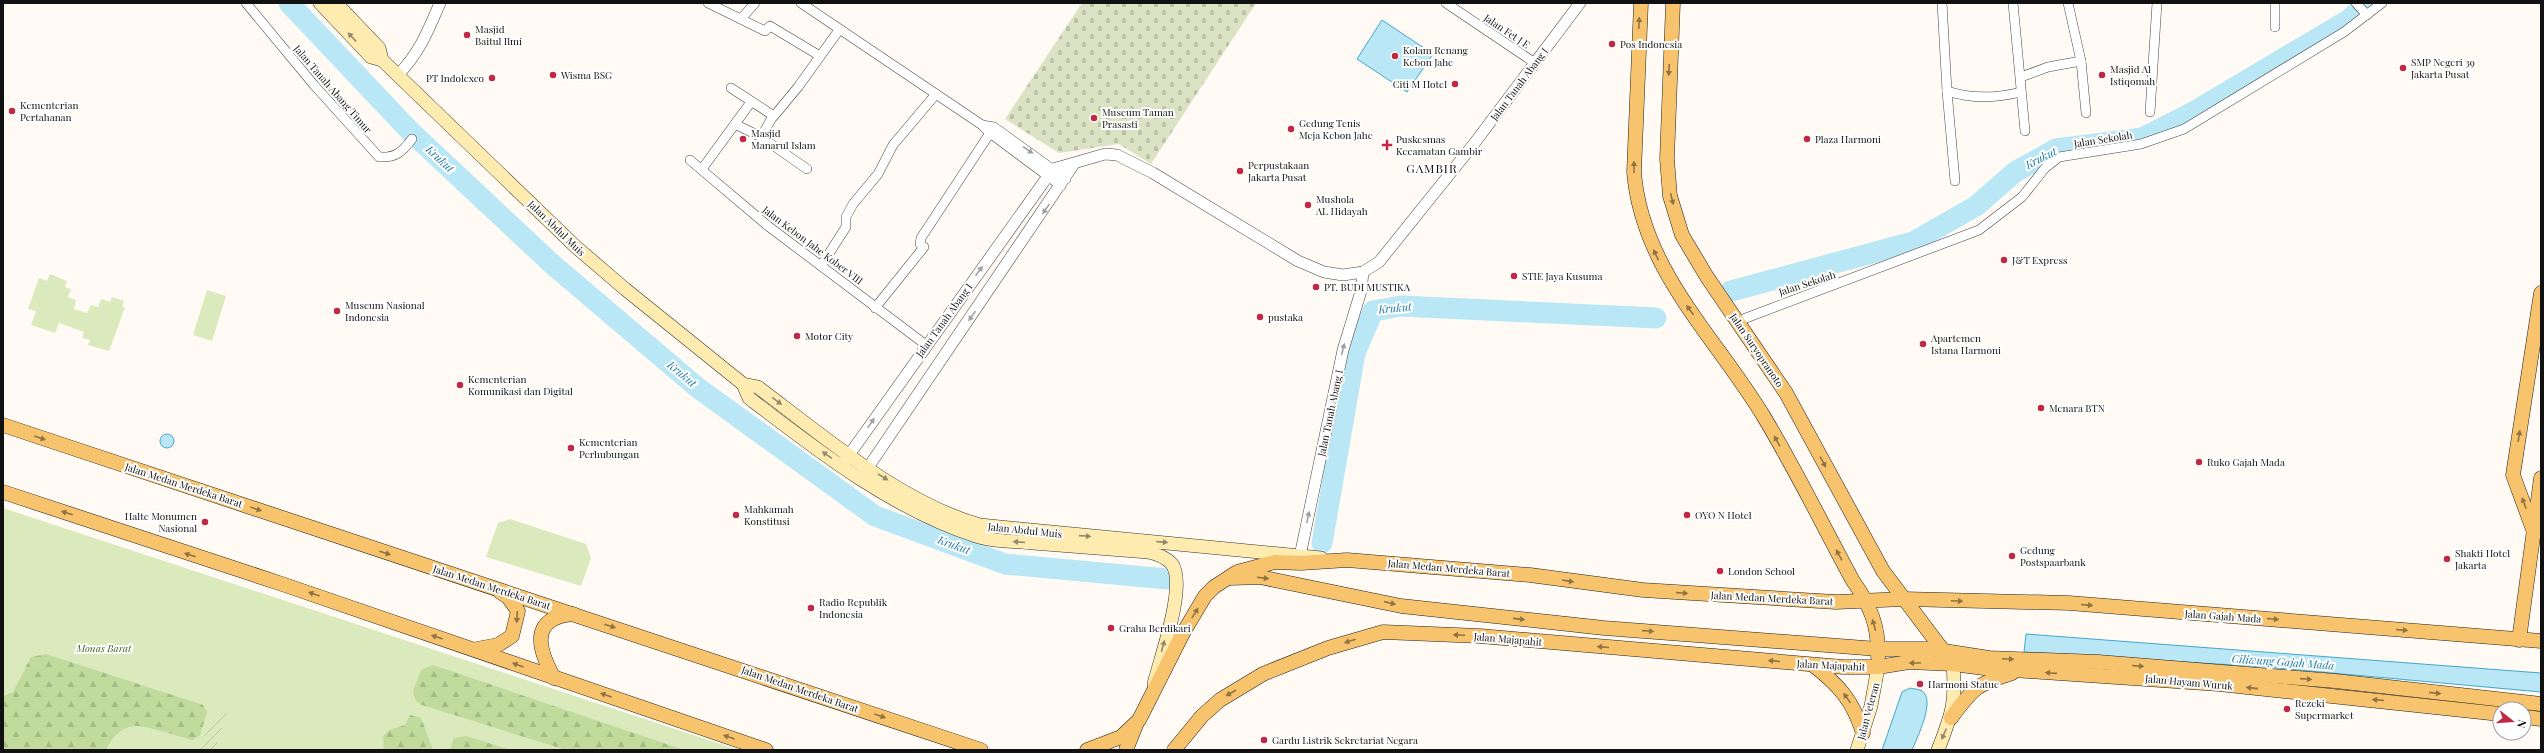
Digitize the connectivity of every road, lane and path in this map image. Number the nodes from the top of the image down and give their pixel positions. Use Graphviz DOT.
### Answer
graph roads {
  1 [pos="246,3"];
  2 [pos="320,3"];
  3 [pos="336,3"];
  4 [pos="440,3"];
  5 [pos="708,3"];
  6 [pos="755,3"];
  7 [pos="801,3"];
  8 [pos="1446,3"];
  9 [pos="1580,3"];
  10 [pos="1641,3"];
  11 [pos="1672,3"];
  12 [pos="1942,3"];
  13 [pos="2013,3"];
  14 [pos="2068,3"];
  15 [pos="2157,3"];
  16 [pos="2275,3"];
  17 [pos="2382,3"];
  18 [pos="2362,9"];
  19 [pos="741,19"];
  20 [pos="2275,27"];
  21 [pos="839,30"];
  22 [pos="820,56"];
  23 [pos="382,60"];
  24 [pos="2081,61"];
  25 [pos="1535,63"];
  26 [pos="398,75"];
  27 [pos="2021,77"];
  28 [pos="731,88"];
  29 [pos="1947,91"];
  30 [pos="2021,92"];
  31 [pos="936,94"];
  32 [pos="751,102"];
  33 [pos="2150,112"];
  34 [pos="2086,113"];
  35 [pos="773,116"];
  36 [pos="735,124"];
  37 [pos="982,125"];
  38 [pos="2025,131"];
  39 [pos="990,133"];
  40 [pos="760,137"];
  41 [pos="412,139"];
  42 [pos="690,160"];
  43 [pos="1074,164"];
  44 [pos="702,169"];
  45 [pos="807,169"];
  46 [pos="1050,172"];
  47 [pos="1955,181"];
  48 [pos="1064,183"];
  49 [pos="821,266"];
  50 [pos="1363,272"];
  51 [pos="2541,293"];
  52 [pos="875,308"];
  53 [pos="1734,316"];
  54 [pos="926,345"];
  55 [pos="3,425"];
  56 [pos="845,460"];
  57 [pos="865,473"];
  58 [pos="2541,478"];
  59 [pos="3,492"];
  60 [pos="2534,532"];
  61 [pos="1300,556"];
  62 [pos="1347,560"];
  63 [pos="1224,579"];
  64 [pos="1853,581"];
  65 [pos="495,588"];
  66 [pos="1904,599"];
  67 [pos="1836,602"];
  68 [pos="1868,602"];
  69 [pos="573,614"];
  70 [pos="2519,640"];
  71 [pos="2541,641"];
  72 [pos="474,649"];
  73 [pos="1878,649"];
  74 [pos="1949,658"];
  75 [pos="1813,665"];
  76 [pos="1878,667"];
  77 [pos="2020,671"];
  78 [pos="554,678"];
  79 [pos="1150,697"];
  80 [pos="2541,704"];
  81 [pos="2492,713"];
  82 [pos="1951,718"];
  83 [pos="1139,720"];
  84 [pos="1863,733"];
  85 [pos="766,750"];
  86 [pos="981,750"];
  87 [pos="1087,750"];
  88 [pos="1126,750"];
  89 [pos="1174,750"];
  90 [pos="1857,750"];
  91 [pos="1938,750"];
  1 -- 41 [label="street, Jalan Tanah Abang Timur"];
  23 -- 2 [label="main road, Jalan Abdul Muis, one-way"];
  3 -- 23 [label="main road, Jalan Abdul Muis"];
  4 -- 26 [label="street"];
  5 -- 19 [label="street"];
  6 -- 19 [label="street"];
  7 -- 21 [label="street"];
  8 -- 25 [label="street, Jalan Fet J E"];
  9 -- 25 [label="street, Jalan Tanah Abang I"];
  64 -- 10 [label="main road, one-way"];
  11 -- 53 [label="main road, Jalan Suryopranoto, one-way"];
  12 -- 29 [label="street"];
  13 -- 27 [label="street"];
  14 -- 24 [label="street"];
  15 -- 33 [label="street"];
  16 -- 20 [label="street"];
  17 -- 18 [label="street, Jalan Sekolah"];
  18 -- 53 [label="street, Jalan Sekolah"];
  19 -- 22 [label="street"];
  21 -- 22 [label="street"];
  21 -- 31 [label="street"];
  22 -- 35 [label="street"];
  23 -- 26 [label="main road, Jalan Abdul Muis"];
  24 -- 27 [label="street"];
  24 -- 34 [label="street"];
  25 -- 50 [label="street, Jalan Tanah Abang I"];
  26 -- 56 [label="main road, Jalan Abdul Muis"];
  27 -- 30 [label="street"];
  28 -- 32 [label="street"];
  29 -- 30 [label="street"];
  29 -- 47 [label="street"];
  30 -- 38 [label="street"];
  31 -- 37 [label="street"];
  31 -- 49 [label="street"];
  32 -- 35 [label="street"];
  32 -- 36 [label="street"];
  35 -- 40 [label="street"];
  36 -- 40 [label="street"];
  36 -- 44 [label="street"];
  37 -- 39 [label="street"];
  37 -- 46 [label="street, one-way"];
  39 -- 46 [label="street"];
  39 -- 52 [label="street"];
  40 -- 45 [label="street"];
  42 -- 44 [label="street, Jalan Kebon Jahe Kober VIII"];
  43 -- 46 [label="street, Jalan Tanah Abang I"];
  43 -- 48 [label="street, Jalan Tanah Abang I"];
  43 -- 50 [label="street, Jalan Tanah Abang I"];
  44 -- 49 [label="street, Jalan Kebon Jahe Kober VIII"];
  46 -- 48 [label="street"];
  54 -- 46 [label="street, Jalan Tanah Abang I, one-way"];
  48 -- 57 [label="street, Jalan Tanah Abang I, one-way"];
  49 -- 52 [label="street, Jalan Kebon Jahe Kober VIII"];
  61 -- 50 [label="street, Jalan Tanah Abang I, one-way"];
  60 -- 51 [label="main road, one-way"];
  52 -- 54 [label="street, Jalan Kebon Jahe Kober VIII"];
  53 -- 66 [label="main road, Jalan Suryopranoto, one-way"];
  56 -- 54 [label="street, Jalan Tanah Abang I, one-way"];
  55 -- 65 [label="main road, Jalan Medan Merdeka Barat, one-way"];
  56 -- 57 [label="main road, Jalan Abdul Muis"];
  57 -- 61 [label="main road, Jalan Abdul Muis, one-way"];
  79 -- 57 [label="main road, Jalan Abdul Muis, one-way"];
  58 -- 60 [label="main road"];
  72 -- 59 [label="main road, one-way"];
  60 -- 70 [label="main road"];
  61 -- 62 [label="main road, Jalan Abdul Muis"];
  62 -- 63 [label="main road, Jalan Medan Merdeka Barat"];
  62 -- 67 [label="main road, Jalan Medan Merdeka Barat, one-way"];
  63 -- 73 [label="main road, one-way"];
  79 -- 63 [label="main road, Jalan Medan Merdeka Barat, one-way"];
  64 -- 67 [label="main road"];
  64 -- 68 [label="main road"];
  65 -- 69 [label="main road, Jalan Medan Merdeka Barat"];
  65 -- 72 [label="main road, one-way"];
  66 -- 68 [label="main road, Jalan Medan Merdeka Barat"];
  66 -- 70 [label="main road, Jalan Gajah Mada, one-way"];
  66 -- 74 [label="main road, Jalan Suryopranoto"];
  67 -- 68 [label="main road, Jalan Medan Merdeka Barat"];
  73 -- 68 [label="main road, Jalan Veteran, one-way"];
  69 -- 78 [label="main road"];
  69 -- 86 [label="main road, Jalan Medan Merdeka Barat, one-way"];
  70 -- 71 [label="main road, Jalan Gajah Mada"];
  78 -- 72 [label="main road, one-way"];
  73 -- 74 [label="main road"];
  73 -- 76 [label="main road, Jalan Veteran"];
  74 -- 76 [label="main road, Jalan Hayam Wuruk, one-way"];
  74 -- 77 [label="main road, Jalan Hayam Wuruk"];
  74 -- 80 [label="main road, Jalan Hayam Wuruk, one-way"];
  74 -- 82 [label="main road"];
  75 -- 76 [label="main road, Jalan Majapahit"];
  84 -- 75 [label="main road, one-way"];
  75 -- 89 [label="main road, Jalan Majapahit, one-way"];
  76 -- 84 [label="main road, Jalan Veteran"];
  81 -- 77 [label="main road, Jalan Hayam Wuruk, one-way"];
  77 -- 82 [label="main road"];
  85 -- 78 [label="main road, one-way"];
  79 -- 83 [label="main road, Jalan Medan Merdeka Barat"];
  82 -- 91 [label="main road, one-way"];
  83 -- 87 [label="main road, Jalan Medan Merdeka Barat"];
  83 -- 88 [label="main road"];
  84 -- 90 [label="main road, Jalan Veteran"];
}
